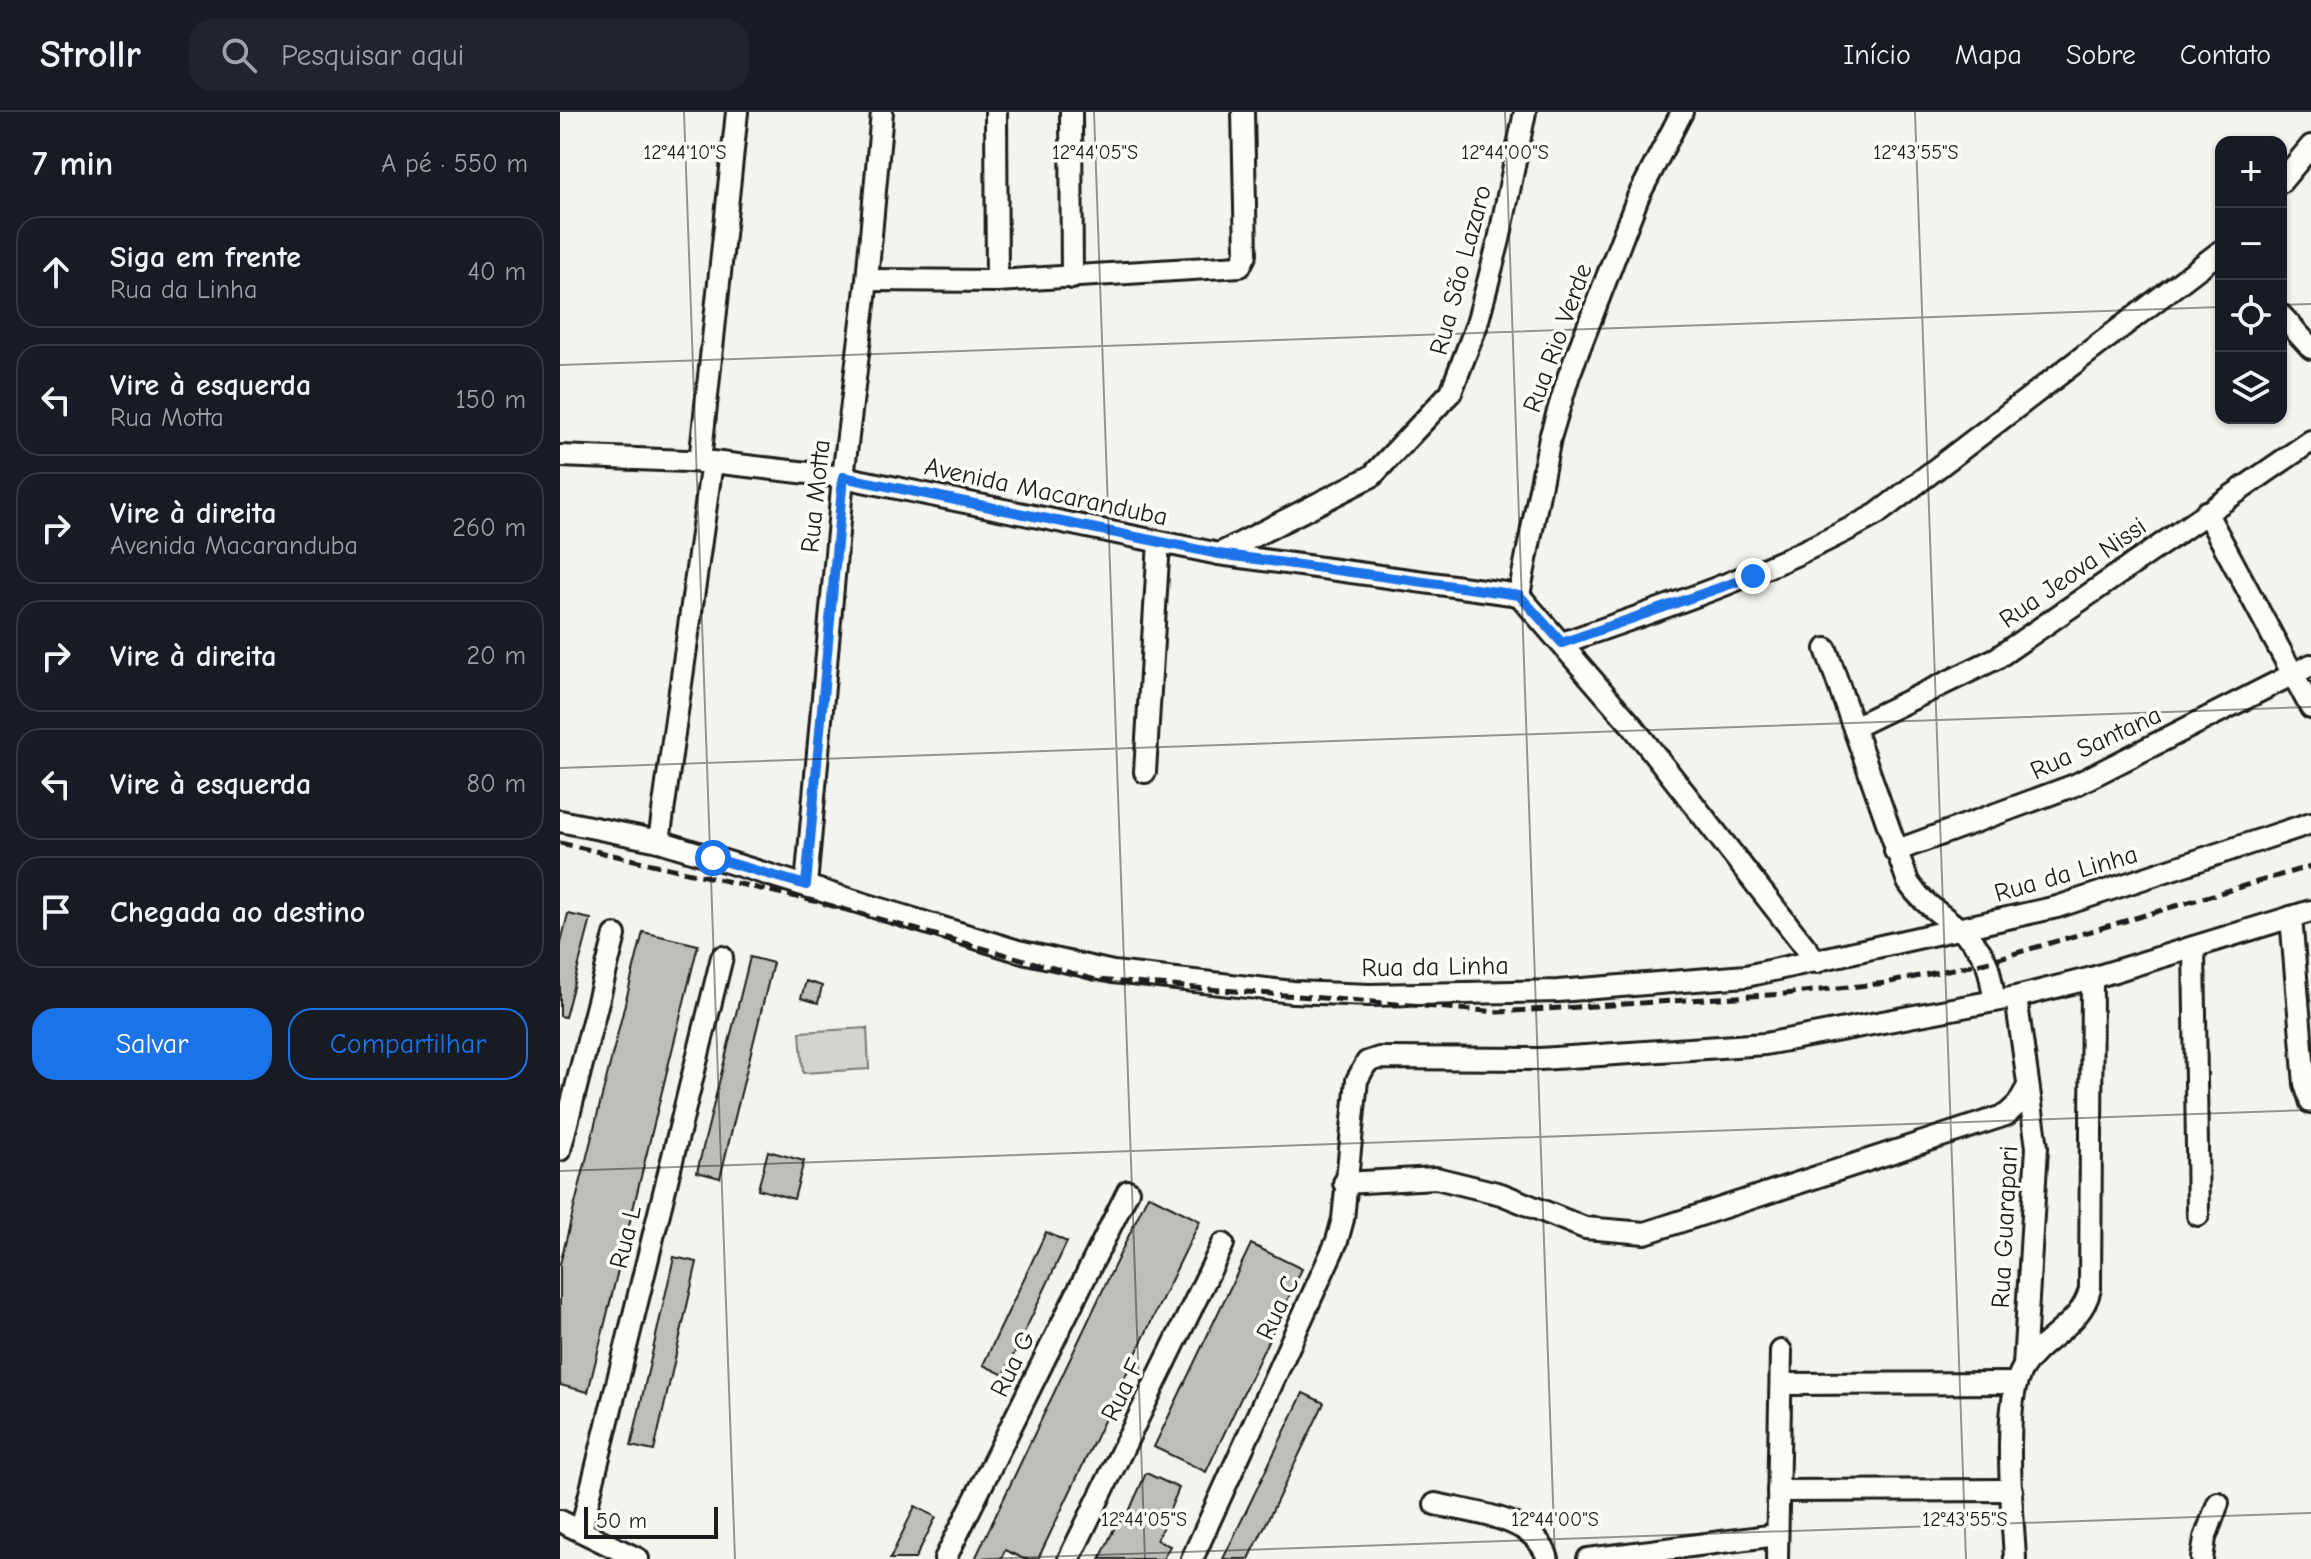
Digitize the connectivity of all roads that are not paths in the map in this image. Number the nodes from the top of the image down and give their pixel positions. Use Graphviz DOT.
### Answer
graph roads {
  1 [pos="737,112"];
  2 [pos="882,112"];
  3 [pos="996,112"];
  4 [pos="1071,112"];
  5 [pos="1243,112"];
  6 [pos="1525,112"];
  7 [pos="1682,112"];
  8 [pos="2311,146"];
  9 [pos="2287,175"];
  10 [pos="2215,256"];
  11 [pos="1072,278"];
  12 [pos="867,280"];
  13 [pos="997,281"];
  14 [pos="2287,322"];
  15 [pos="2311,348"];
  16 [pos="2311,441"];
  17 [pos="560,456"];
  18 [pos="706,462"];
  19 [pos="843,477"];
  20 [pos="2206,512"];
  21 [pos="1159,542"];
  22 [pos="1219,554"];
  23 [pos="1519,595"];
  24 [pos="1562,643"];
  25 [pos="1826,649"];
  26 [pos="2303,670"];
  27 [pos="2311,708"];
  28 [pos="1854,727"];
  29 [pos="1145,772"];
  30 [pos="560,821"];
  31 [pos="2311,823"];
  32 [pos="659,841"];
  33 [pos="1895,851"];
  34 [pos="806,885"];
  35 [pos="2301,914"];
  36 [pos="1961,930"];
  37 [pos="615,935"];
  38 [pos="2302,946"];
  39 [pos="2194,947"];
  40 [pos="722,957"];
  41 [pos="1817,962"];
  42 [pos="2092,978"];
  43 [pos="2006,999"];
  44 [pos="2305,1022"];
  45 [pos="2027,1088"];
  46 [pos="2311,1103"];
  47 [pos="560,1150"];
  48 [pos="1344,1183"];
  49 [pos="1128,1191"];
  50 [pos="2198,1215"];
  51 [pos="1223,1244"];
  52 [pos="1781,1351"];
  53 [pos="2020,1374"];
  54 [pos="1781,1384"];
  55 [pos="2012,1490"];
  56 [pos="1778,1491"];
  57 [pos="2218,1503"];
  58 [pos="1435,1504"];
  59 [pos="560,1521"];
  60 [pos="581,1530"];
  61 [pos="1777,1535"];
  62 [pos="638,1559"];
  63 [pos="945,1559"];
  64 [pos="1069,1559"];
  65 [pos="1192,1559"];
  66 [pos="1548,1559"];
  67 [pos="1588,1559"];
  68 [pos="1777,1559"];
  69 [pos="2015,1559"];
  70 [pos="2202,1559"];
  1 -- 18 [label="street"];
  2 -- 12 [label="street, Rua Motta"];
  3 -- 13 [label="street"];
  4 -- 11 [label="street"];
  5 -- 11 [label="street"];
  6 -- 22 [label="street, Rua São Lazaro"];
  7 -- 23 [label="street, Rua Rio Verde"];
  8 -- 9 [label="street"];
  10 -- 24 [label="street"];
  11 -- 13 [label="street"];
  12 -- 13 [label="street"];
  12 -- 19 [label="street, Rua Motta"];
  14 -- 15 [label="street"];
  16 -- 20 [label="street, Rua Jeova Nissi"];
  17 -- 18 [label="street, Avenida Macaranduba"];
  18 -- 19 [label="street, Avenida Macaranduba"];
  18 -- 32 [label="street"];
  19 -- 21 [label="street, Avenida Macaranduba"];
  19 -- 34 [label="street, Rua Motta"];
  20 -- 26 [label="street"];
  20 -- 28 [label="street, Rua Jeova Nissi"];
  21 -- 22 [label="street, Avenida Macaranduba"];
  21 -- 29 [label="street"];
  22 -- 23 [label="street, Avenida Macaranduba"];
  23 -- 24 [label="street"];
  24 -- 41 [label="street"];
  25 -- 28 [label="street, Rua Guarapari"];
  26 -- 27 [label="street"];
  26 -- 33 [label="street, Rua Santana"];
  28 -- 33 [label="street, Rua Guarapari"];
  30 -- 32 [label="street, Rua da Linha"];
  31 -- 36 [label="street, Rua da Linha"];
  32 -- 34 [label="street, Rua da Linha"];
  33 -- 36 [label="street, Rua Guarapari"];
  34 -- 41 [label="street, Rua da Linha"];
  35 -- 38 [label="street"];
  35 -- 39 [label="street"];
  36 -- 41 [label="street, Rua da Linha"];
  36 -- 43 [label="street, Rua Guarapari"];
  37 -- 47 [label="street"];
  38 -- 44 [label="street"];
  39 -- 42 [label="street"];
  39 -- 50 [label="street"];
  40 -- 60 [label="street, Rua L"];
  42 -- 43 [label="street"];
  42 -- 53 [label="street"];
  43 -- 45 [label="street, Rua Guarapari"];
  43 -- 48 [label="street, Rua C"];
  44 -- 46 [label="street"];
  45 -- 48 [label="street"];
  45 -- 53 [label="street, Rua Guarapari"];
  48 -- 65 [label="street, Rua C"];
  49 -- 63 [label="street, Rua G"];
  51 -- 64 [label="street, Rua F"];
  52 -- 54 [label="street"];
  53 -- 54 [label="street"];
  53 -- 55 [label="street, Rua Guarapari"];
  54 -- 56 [label="street"];
  55 -- 56 [label="street"];
  55 -- 69 [label="street, Rua Guarapari"];
  56 -- 61 [label="street"];
  57 -- 70 [label="street"];
  58 -- 66 [label="street"];
  59 -- 60 [label="street"];
  60 -- 62 [label="street"];
  61 -- 67 [label="street"];
  61 -- 68 [label="street"];
}
